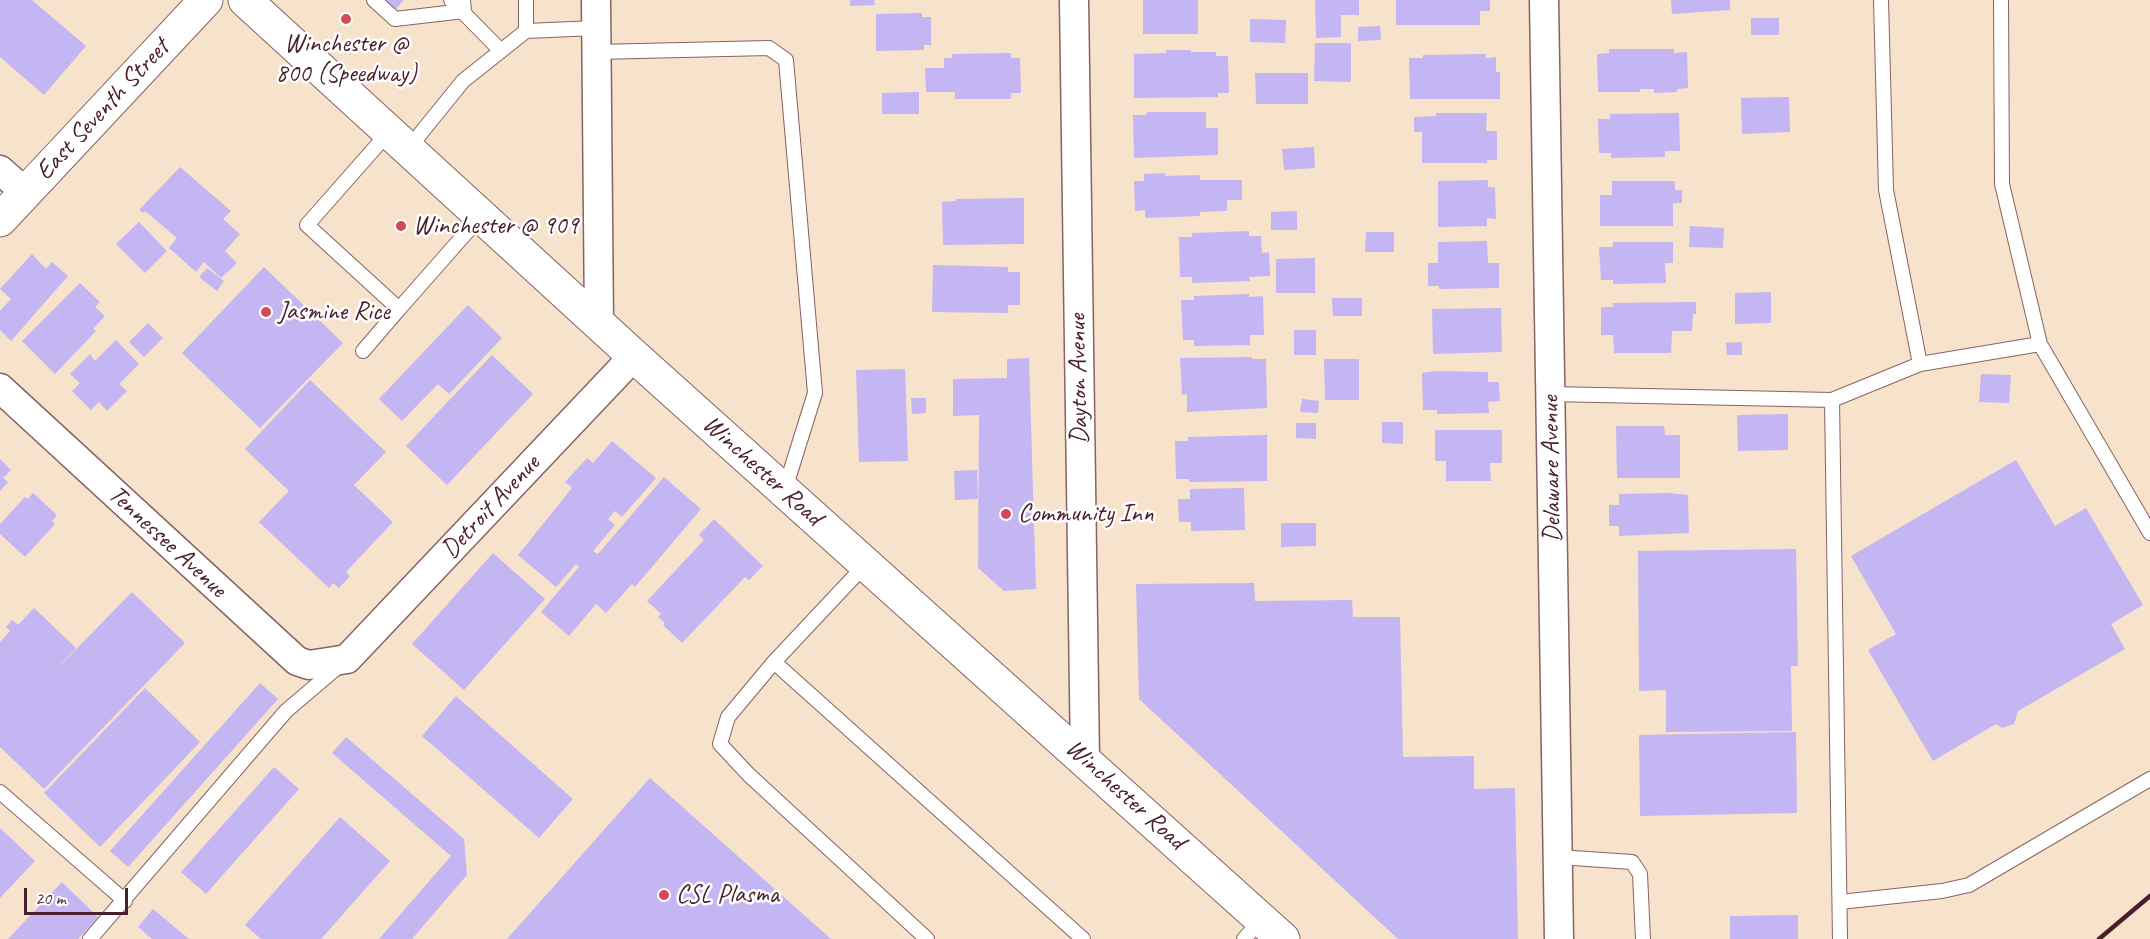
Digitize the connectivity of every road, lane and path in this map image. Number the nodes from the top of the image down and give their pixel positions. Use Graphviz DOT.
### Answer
graph roads {
  1 [pos="206,0"];
  2 [pos="374,0"];
  3 [pos="451,0"];
  4 [pos="526,0"];
  5 [pos="1074,0"];
  6 [pos="1544,0"];
  7 [pos="1881,0"];
  8 [pos="2001,0"];
  9 [pos="255,3"];
  10 [pos="463,5"];
  11 [pos="596,26"];
  12 [pos="526,31"];
  13 [pos="501,51"];
  14 [pos="398,141"];
  15 [pos="0,170"];
  16 [pos="26,193"];
  17 [pos="480,217"];
  18 [pos="0,220"];
  19 [pos="399,309"];
  20 [pos="600,324"];
  21 [pos="2040,344"];
  22 [pos="363,351"];
  23 [pos="634,356"];
  24 [pos="1920,364"];
  25 [pos="0,388"];
  26 [pos="1551,394"];
  27 [pos="1832,400"];
  28 [pos="784,491"];
  29 [pos="2150,533"];
  30 [pos="866,564"];
  31 [pos="347,659"];
  32 [pos="774,662"];
  33 [pos="1084,759"];
  34 [pos="2150,779"];
  35 [pos="0,792"];
  36 [pos="1558,857"];
  37 [pos="125,901"];
  38 [pos="1840,902"];
  39 [pos="1263,933"];
  40 [pos="90,939"];
  41 [pos="927,939"];
  42 [pos="1083,939"];
  43 [pos="1559,939"];
  44 [pos="1643,939"];
  45 [pos="1840,939"];
  1 -- 16 [label="main road, East Seventh Street"];
  2 -- 10 [label="lane"];
  3 -- 10 [label="lane"];
  4 -- 12 [label="lane"];
  5 -- 33 [label="street, Dayton Avenue"];
  6 -- 26 [label="street, Delaware Avenue"];
  7 -- 24 [label="lane"];
  8 -- 21 [label="lane"];
  9 -- 14 [label="main road, Winchester Road"];
  10 -- 13 [label="lane"];
  11 -- 12 [label="lane"];
  11 -- 20 [label="street"];
  11 -- 28 [label="lane"];
  12 -- 13 [label="lane"];
  13 -- 14 [label="lane"];
  14 -- 17 [label="main road, Winchester Road"];
  14 -- 19 [label="lane"];
  15 -- 16 [label="street"];
  16 -- 18 [label="main road, East Seventh Street"];
  17 -- 19 [label="lane"];
  17 -- 20 [label="main road, Winchester Road"];
  19 -- 22 [label="lane"];
  20 -- 23 [label="main road, Winchester Road"];
  21 -- 24 [label="lane"];
  21 -- 29 [label="lane"];
  23 -- 28 [label="main road, Winchester Road"];
  23 -- 31 [label="street, Detroit Avenue"];
  24 -- 27 [label="lane"];
  25 -- 31 [label="street, Tennessee Avenue"];
  26 -- 27 [label="lane"];
  26 -- 36 [label="street, Delaware Avenue"];
  27 -- 38 [label="lane"];
  28 -- 30 [label="main road, Winchester Road"];
  30 -- 32 [label="lane"];
  30 -- 33 [label="main road, Winchester Road"];
  31 -- 37 [label="lane"];
  32 -- 41 [label="lane"];
  32 -- 42 [label="lane"];
  33 -- 39 [label="main road, Winchester Road"];
  34 -- 38 [label="lane"];
  35 -- 37 [label="lane"];
  36 -- 43 [label="street, Delaware Avenue"];
  36 -- 44 [label="lane"];
  37 -- 40 [label="lane"];
  38 -- 45 [label="lane"];
}
